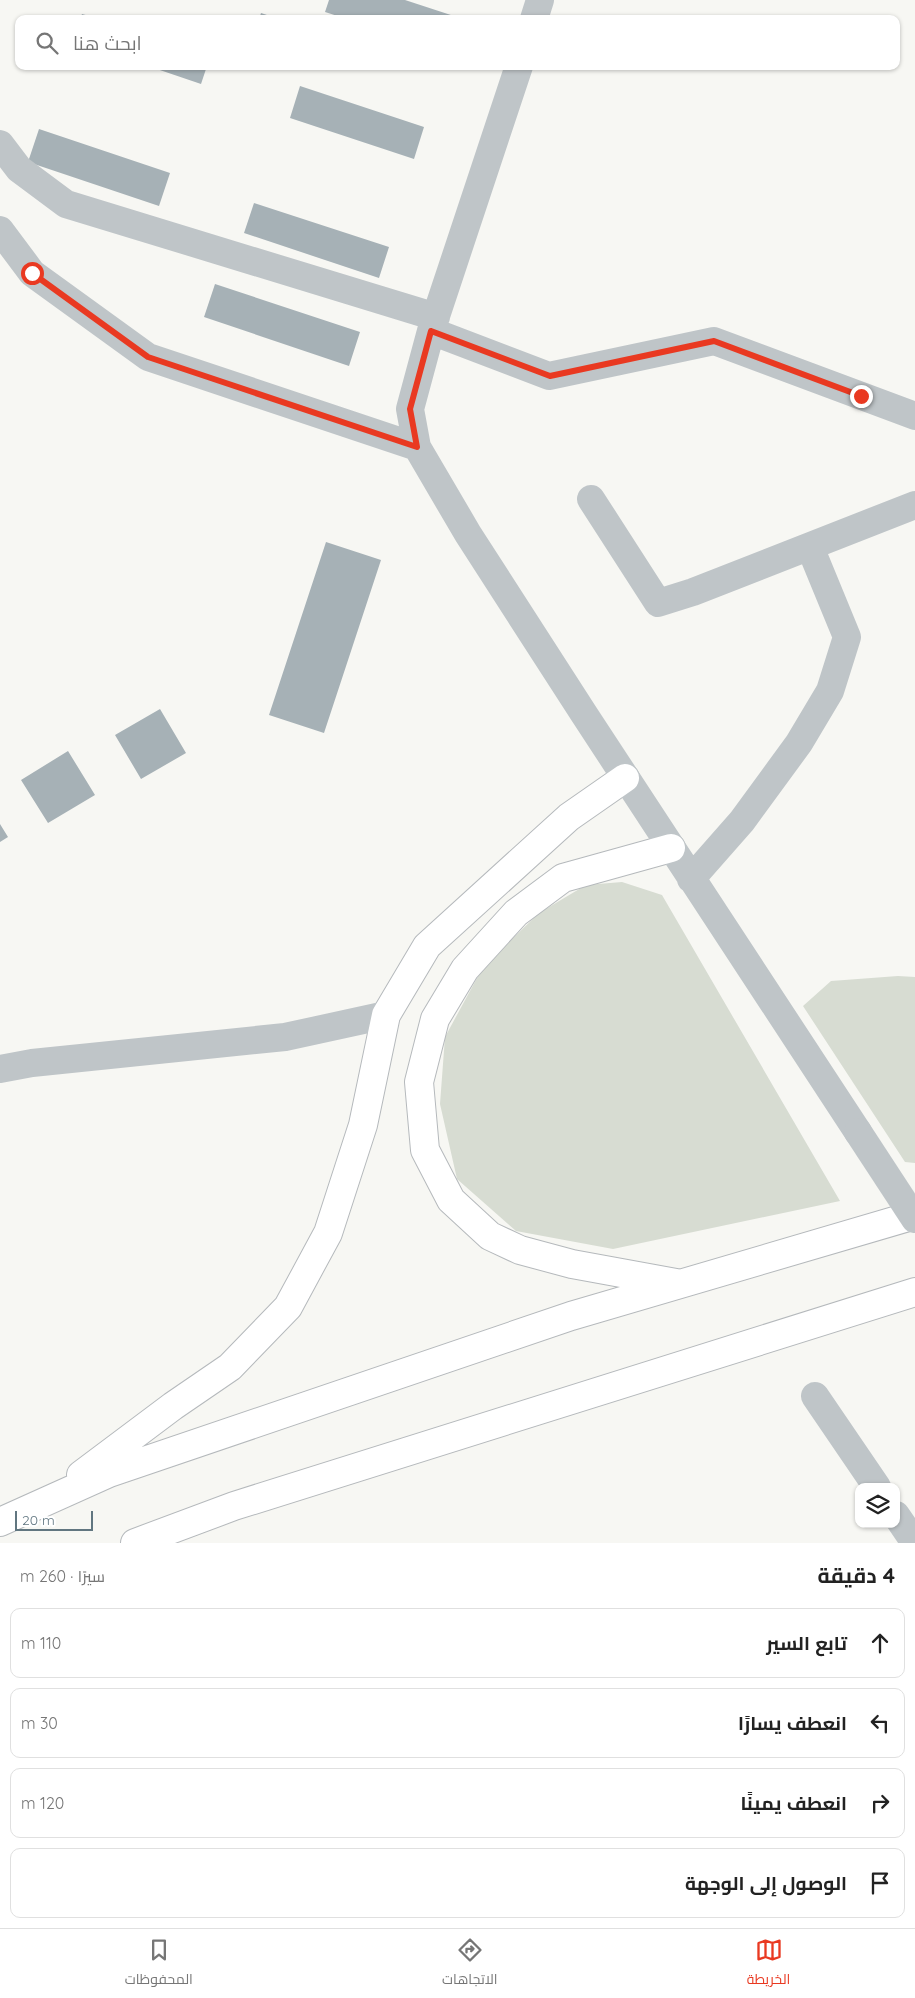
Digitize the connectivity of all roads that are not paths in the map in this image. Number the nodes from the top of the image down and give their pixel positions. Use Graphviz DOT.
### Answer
graph roads {
  1 [pos="540,0"];
  2 [pos="535,15"];
  3 [pos="518,70"];
  4 [pos="0,144"];
  5 [pos="0,230"];
  6 [pos="433,324"];
  7 [pos="915,416"];
  8 [pos="417,447"];
  9 [pos="591,499"];
  10 [pos="915,505"];
  11 [pos="810,547"];
  12 [pos="625,778"];
  13 [pos="671,848"];
  14 [pos="691,879"];
  15 [pos="386,1015"];
  16 [pos="0,1069"];
  17 [pos="915,1215"];
  18 [pos="915,1219"];
  19 [pos="682,1284"];
  20 [pos="915,1292"];
  21 [pos="815,1396"];
  22 [pos="874,1483"];
  23 [pos="45,1502"];
  24 [pos="900,1521"];
  25 [pos="0,1522"];
  26 [pos="915,1542"];
  27 [pos="135,1543"];
  1 -- 2 [label="street"];
  3 -- 6 [label="street"];
  4 -- 6 [label="street"];
  5 -- 8 [label="street"];
  6 -- 7 [label="street"];
  6 -- 8 [label="street"];
  8 -- 12 [label="street"];
  9 -- 11 [label="street"];
  10 -- 11 [label="street"];
  11 -- 14 [label="street"];
  12 -- 13 [label="street"];
  12 -- 15 [label="highway"];
  13 -- 14 [label="street"];
  13 -- 19 [label="highway"];
  14 -- 18 [label="street, bridge"];
  15 -- 16 [label="street"];
  15 -- 23 [label="highway"];
  17 -- 19 [label="highway"];
  19 -- 23 [label="highway"];
  20 -- 27 [label="highway"];
  21 -- 22 [label="street"];
  23 -- 25 [label="highway"];
  24 -- 26 [label="street"];
}
